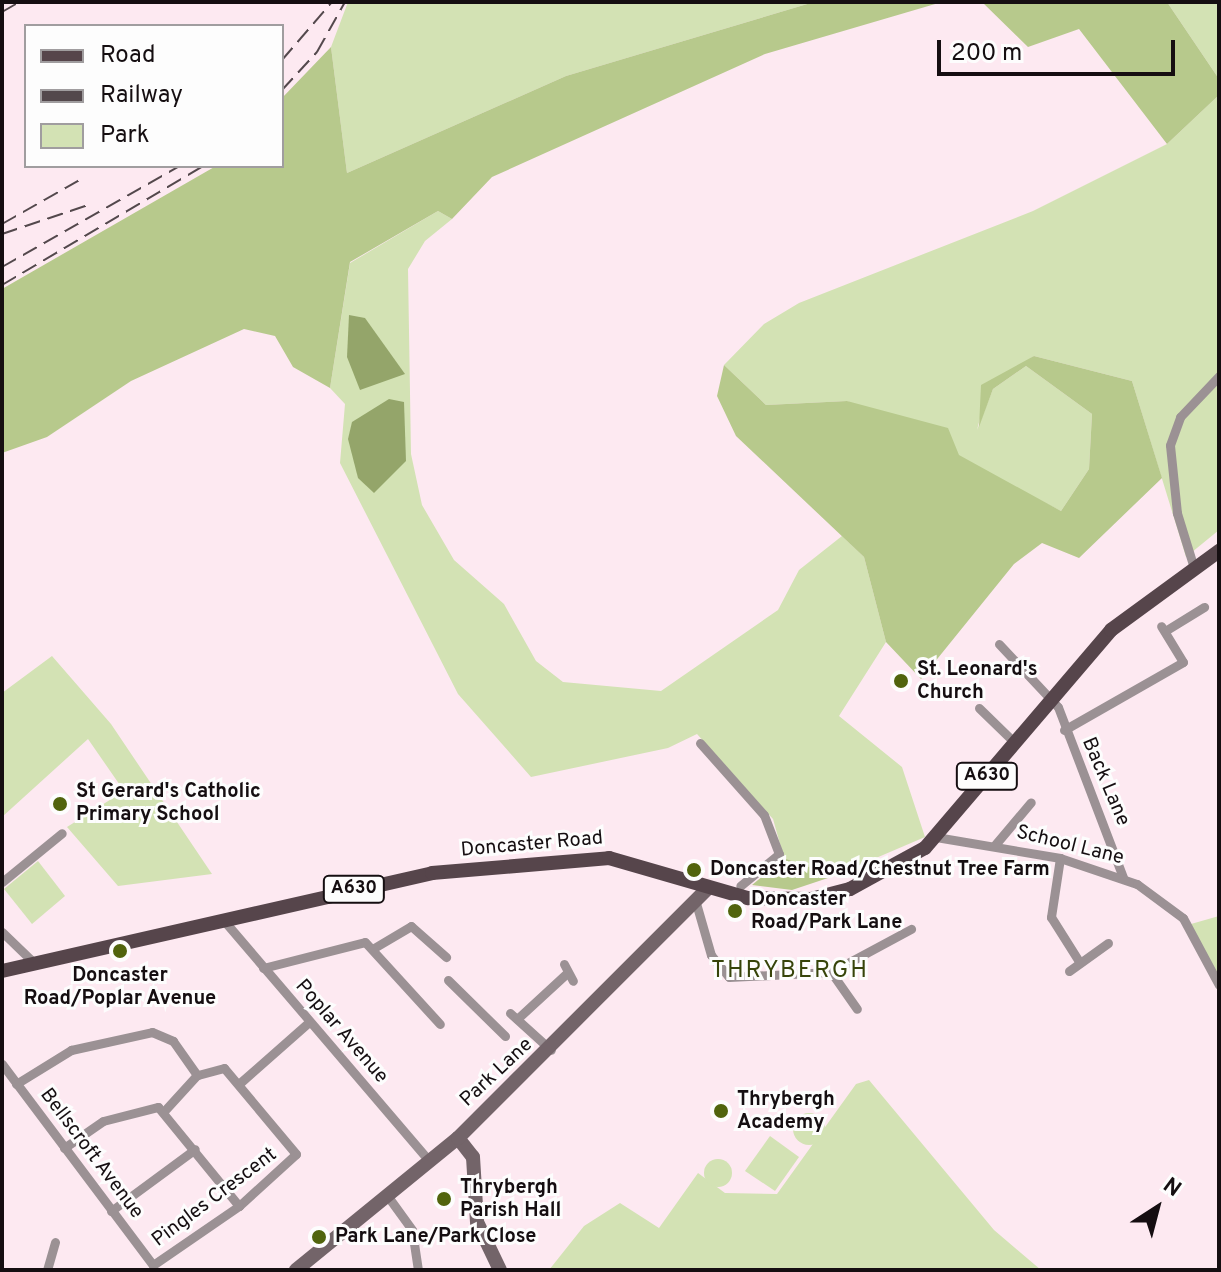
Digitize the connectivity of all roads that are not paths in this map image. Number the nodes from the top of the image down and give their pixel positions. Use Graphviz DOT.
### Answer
graph roads {
  1 [pos="1219,376"];
  2 [pos="1219,551"];
  3 [pos="1194,568"];
  4 [pos="1204,607"];
  5 [pos="999,644"];
  6 [pos="1052,701"];
  7 [pos="979,708"];
  8 [pos="1064,730"];
  9 [pos="700,743"];
  10 [pos="1015,743"];
  11 [pos="1031,802"];
  12 [pos="62,833"];
  13 [pos="936,837"];
  14 [pos="994,846"];
  15 [pos="1060,858"];
  16 [pos="1123,877"];
  17 [pos="2,882"];
  18 [pos="740,886"];
  19 [pos="708,888"];
  20 [pos="696,903"];
  21 [pos="226,923"];
  22 [pos="911,929"];
  23 [pos="2,932"];
  24 [pos="1108,943"];
  25 [pos="374,948"];
  26 [pos="446,957"];
  27 [pos="31,960"];
  28 [pos="1080,963"];
  29 [pos="263,968"];
  30 [pos="2,971"];
  31 [pos="1069,971"];
  32 [pos="831,972"];
  33 [pos="568,973"];
  34 [pos="448,980"];
  35 [pos="1219,985"];
  36 [pos="857,1009"];
  37 [pos="514,1016"];
  38 [pos="308,1023"];
  39 [pos="440,1024"];
  40 [pos="551,1050"];
  41 [pos="2,1064"];
  42 [pos="197,1075"];
  43 [pos="241,1082"];
  44 [pos="16,1084"];
  45 [pos="165,1110"];
  46 [pos="458,1138"];
  47 [pos="64,1148"];
  48 [pos="195,1149"];
  49 [pos="430,1162"];
  50 [pos="389,1198"];
  51 [pos="239,1206"];
  52 [pos="111,1211"];
  53 [pos="56,1243"];
  54 [pos="153,1265"];
  55 [pos="47,1270"];
  56 [pos="296,1270"];
  57 [pos="418,1270"];
  58 [pos="500,1270"];
  1 -- 3 [label="street"];
  2 -- 3 [label="main road, Doncaster Road / A630"];
  3 -- 6 [label="main road, Doncaster Road / A630"];
  4 -- 8 [label="street"];
  5 -- 6 [label="street"];
  6 -- 8 [label="street, Back Lane"];
  6 -- 10 [label="main road, Doncaster Road / A630"];
  7 -- 10 [label="street"];
  8 -- 16 [label="street, Back Lane"];
  9 -- 18 [label="street"];
  10 -- 13 [label="main road, Doncaster Road / A630"];
  11 -- 14 [label="street"];
  12 -- 17 [label="street"];
  13 -- 14 [label="street, School Lane"];
  13 -- 19 [label="main road, Doncaster Road / A630"];
  14 -- 15 [label="street, School Lane"];
  15 -- 16 [label="street, School Lane"];
  15 -- 28 [label="street"];
  16 -- 35 [label="street, School Lane"];
  19 -- 20 [label="street, Park Lane"];
  19 -- 21 [label="main road, Doncaster Road / A630"];
  20 -- 32 [label="street"];
  20 -- 40 [label="street, Park Lane"];
  21 -- 27 [label="main road, Doncaster Road / A630"];
  21 -- 29 [label="street, Poplar Avenue"];
  22 -- 32 [label="street"];
  23 -- 27 [label="street"];
  24 -- 28 [label="street"];
  25 -- 26 [label="street"];
  25 -- 29 [label="street"];
  25 -- 39 [label="street"];
  27 -- 30 [label="main road, Doncaster Road / A630"];
  28 -- 31 [label="street"];
  29 -- 38 [label="street, Poplar Avenue"];
  32 -- 36 [label="street"];
  33 -- 37 [label="street"];
  34 -- 37 [label="street"];
  37 -- 40 [label="street"];
  38 -- 43 [label="street"];
  38 -- 49 [label="street, Poplar Avenue"];
  40 -- 46 [label="street, Park Lane"];
  41 -- 44 [label="street, Bellscroft Avenue"];
  42 -- 43 [label="street"];
  42 -- 44 [label="street"];
  42 -- 45 [label="street"];
  43 -- 51 [label="street, Pingles Crescent"];
  44 -- 47 [label="street, Bellscroft Avenue"];
  45 -- 47 [label="street"];
  45 -- 48 [label="street"];
  46 -- 49 [label="street, Park Lane"];
  46 -- 58 [label="street"];
  47 -- 52 [label="street, Bellscroft Avenue"];
  48 -- 51 [label="street"];
  48 -- 52 [label="street"];
  49 -- 50 [label="street, Park Lane"];
  50 -- 56 [label="street, Park Lane"];
  50 -- 57 [label="street"];
  51 -- 54 [label="street, Pingles Crescent"];
  52 -- 54 [label="street, Bellscroft Avenue"];
  53 -- 55 [label="street"];
}
